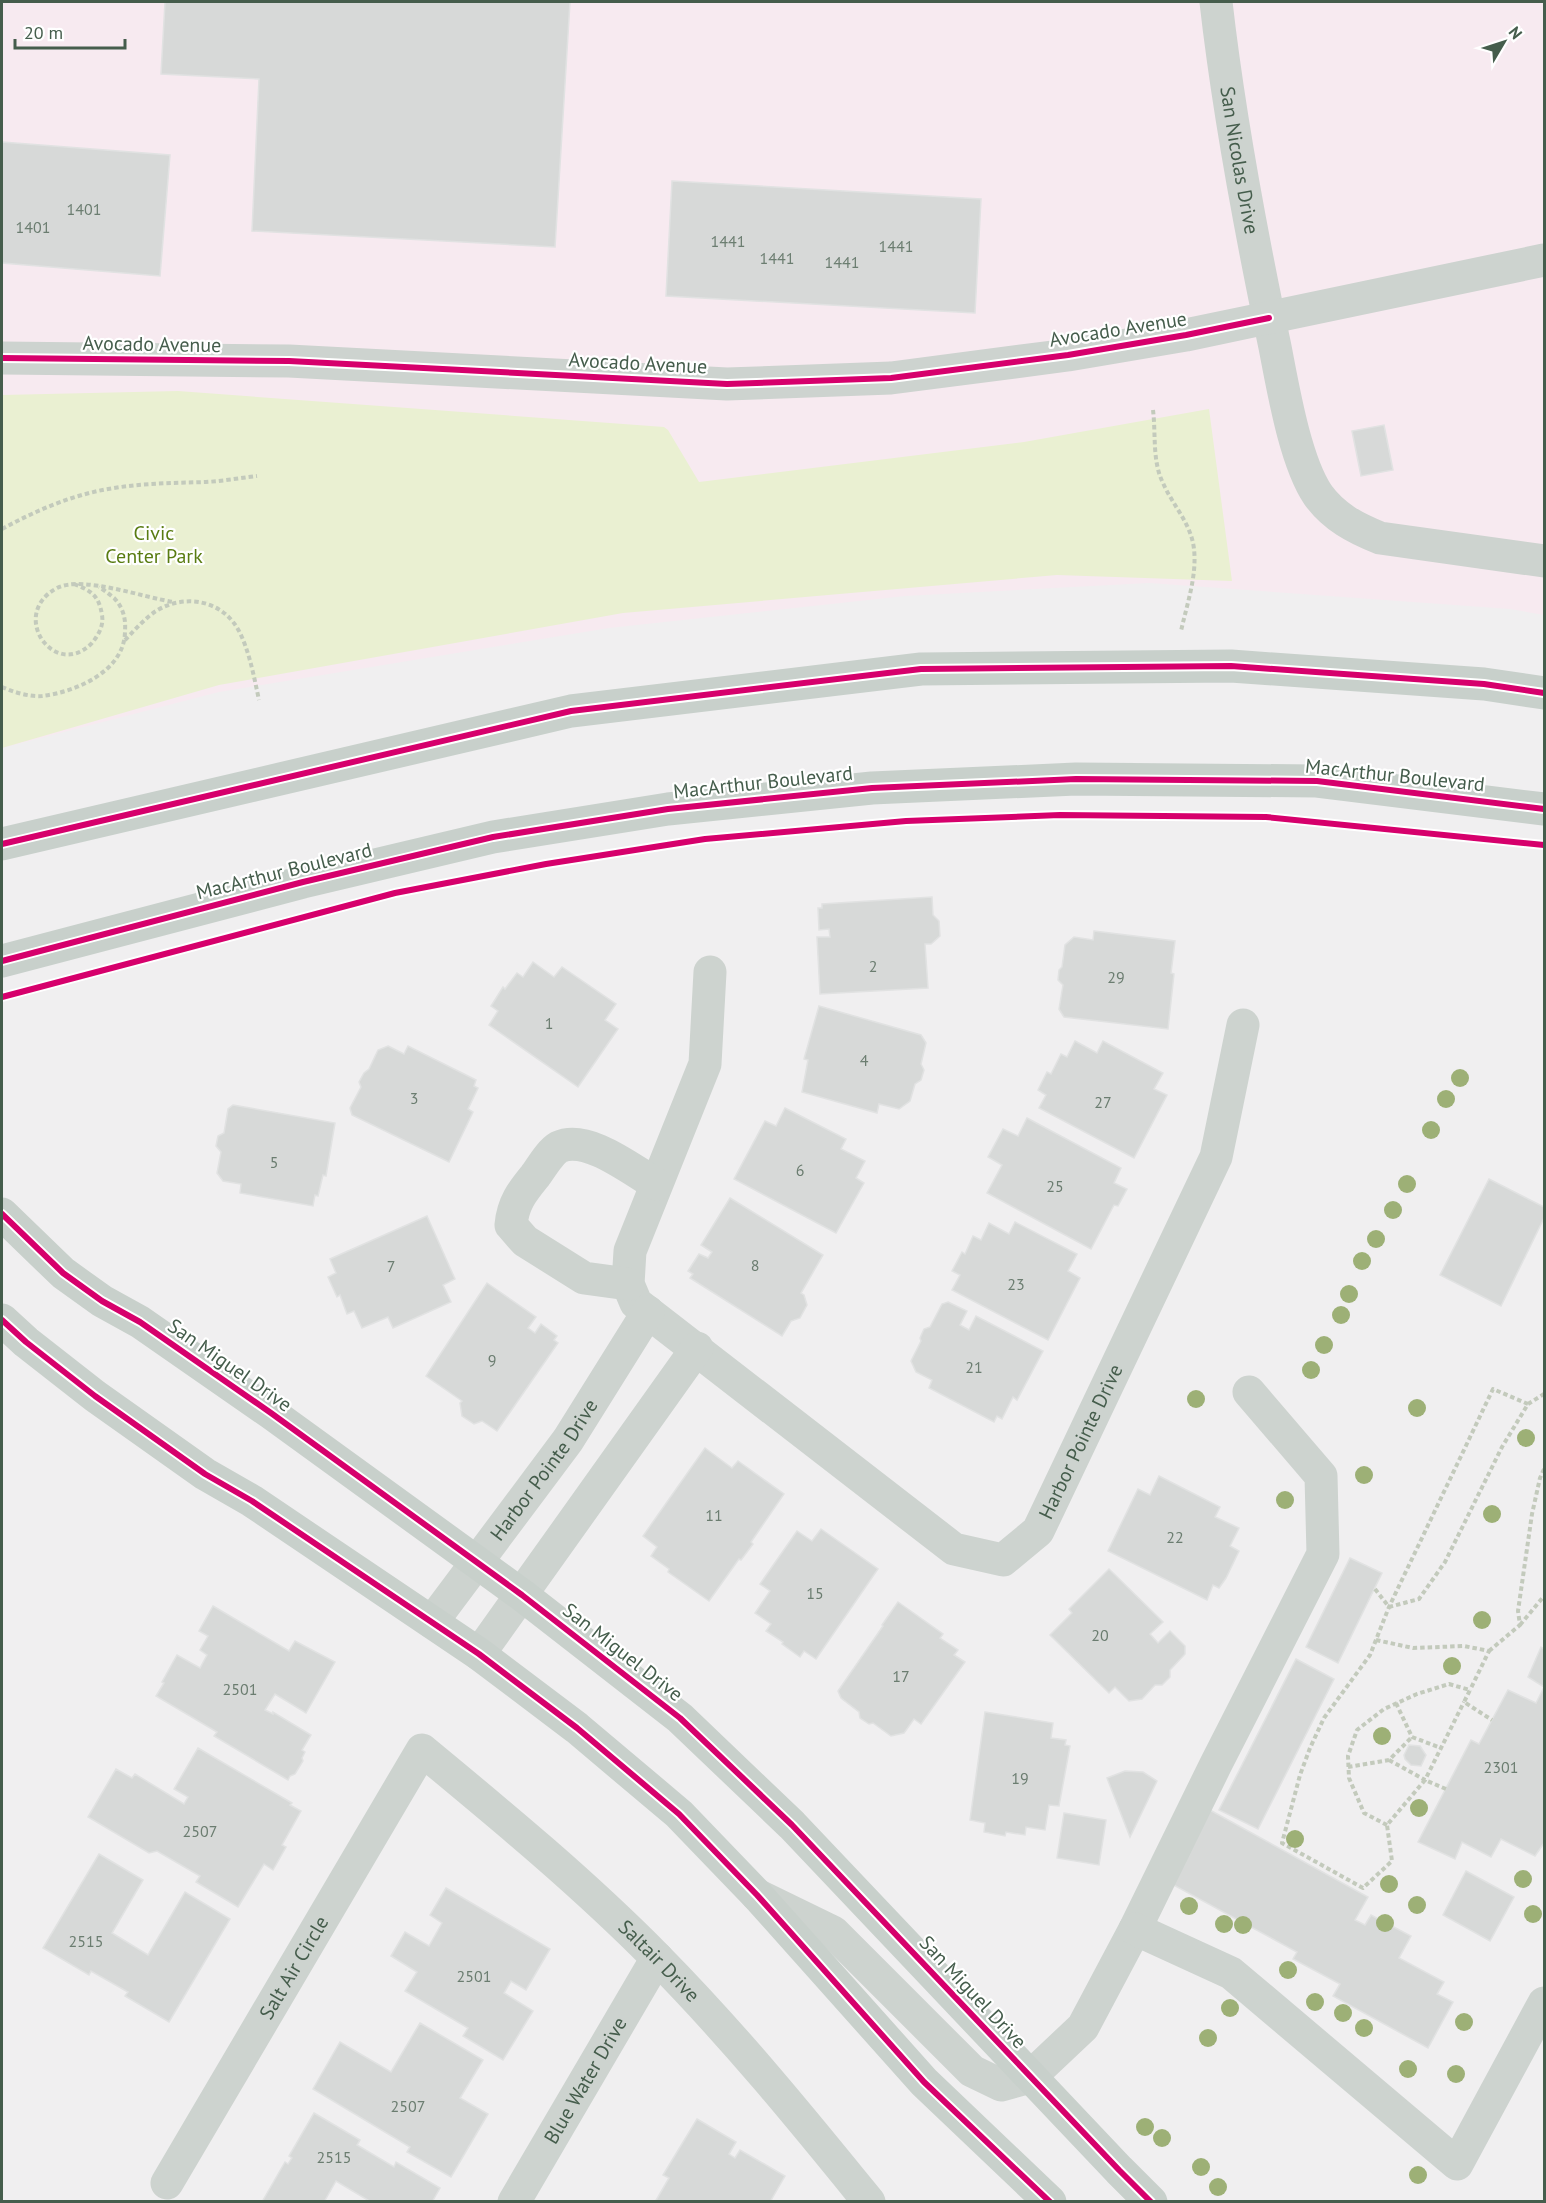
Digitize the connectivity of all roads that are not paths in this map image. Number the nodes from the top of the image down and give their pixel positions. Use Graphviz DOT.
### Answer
graph roads {
  1 [pos="1216,2"];
  2 [pos="1545,260"];
  3 [pos="1269,318"];
  4 [pos="2,358"];
  5 [pos="1545,561"];
  6 [pos="1545,693"];
  7 [pos="1545,809"];
  8 [pos="2,844"];
  9 [pos="2,961"];
  10 [pos="710,972"];
  11 [pos="1243,1025"];
  12 [pos="656,1184"];
  13 [pos="2,1214"];
  14 [pos="628,1284"];
  15 [pos="648,1312"];
  16 [pos="2,1320"];
  17 [pos="697,1348"];
  18 [pos="1249,1392"];
  19 [pos="477,1562"];
  20 [pos="522,1595"];
  21 [pos="432,1622"];
  22 [pos="479,1654"];
  23 [pos="422,1750"];
  24 [pos="757,1895"];
  25 [pos="1135,1929"];
  26 [pos="657,1958"];
  27 [pos="1545,2003"];
  28 [pos="1030,2077"];
  29 [pos="167,2183"];
  30 [pos="514,2202"];
  31 [pos="869,2202"];
  32 [pos="1050,2202"];
  33 [pos="1151,2202"];
  1 -- 3 [label="street, San Nicolas Drive"];
  2 -- 3 [label="street, Avocado Avenue"];
  3 -- 4 [label="street, Avocado Avenue"];
  3 -- 5 [label="street, San Nicolas Drive"];
  6 -- 8 [label="main road"];
  7 -- 9 [label="main road, MacArthur Boulevard"];
  10 -- 12 [label="street"];
  11 -- 17 [label="street, Harbor Pointe Drive"];
  12 -- 14 [label="street"];
  12 -- 14 [label="street"];
  13 -- 19 [label="main road, San Miguel Drive"];
  14 -- 15 [label="street, Harbor Pointe Drive"];
  15 -- 17 [label="street, Harbor Pointe Drive"];
  15 -- 19 [label="street, Harbor Pointe Drive"];
  16 -- 21 [label="main road"];
  17 -- 20 [label="street"];
  18 -- 25 [label="street"];
  19 -- 20 [label="main road, San Miguel Drive"];
  19 -- 21 [label="street, Harbor Pointe Drive"];
  20 -- 22 [label="street"];
  20 -- 28 [label="main road, San Miguel Drive"];
  21 -- 22 [label="main road"];
  22 -- 24 [label="main road"];
  23 -- 26 [label="street, Saltair Drive"];
  23 -- 29 [label="street, Salt Air Circle"];
  24 -- 28 [label="street"];
  24 -- 32 [label="main road"];
  25 -- 27 [label="street"];
  25 -- 28 [label="street"];
  26 -- 30 [label="street, Blue Water Drive"];
  26 -- 31 [label="street, Saltair Drive"];
  28 -- 33 [label="main road, San Miguel Drive"];
}
